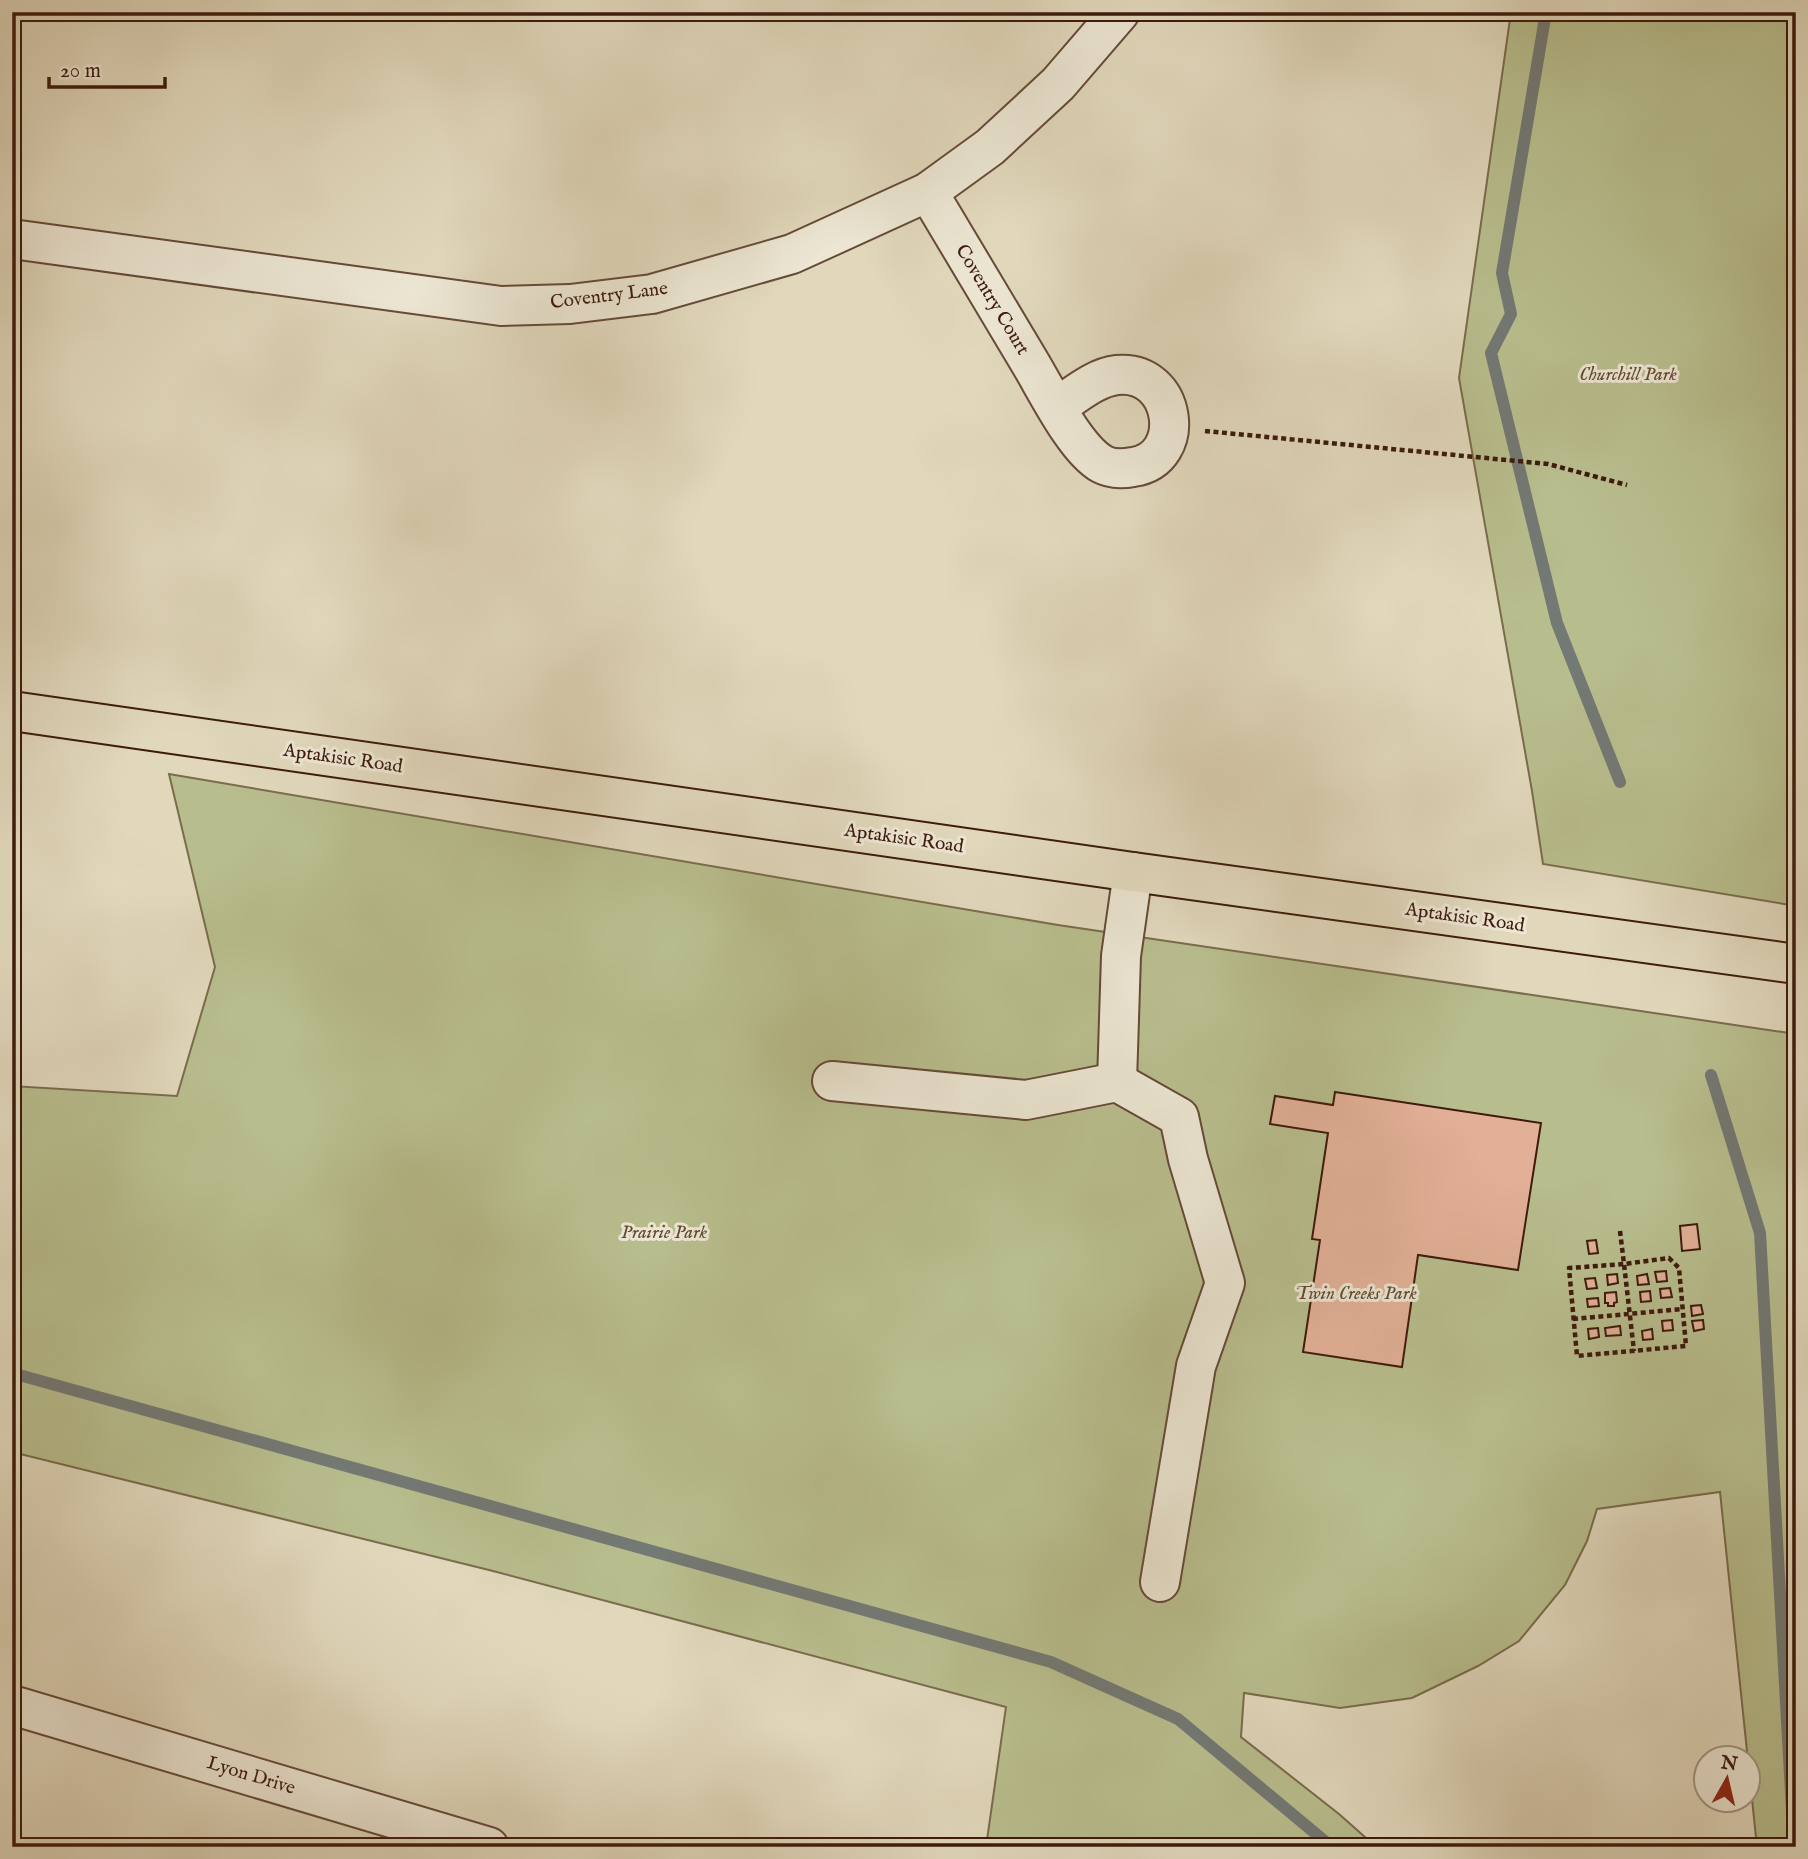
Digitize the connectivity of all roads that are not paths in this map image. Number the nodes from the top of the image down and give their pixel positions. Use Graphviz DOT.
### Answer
graph roads {
  1 [pos="1120,12"];
  2 [pos="928,192"];
  3 [pos="12,239"];
  4 [pos="1057,407"];
  5 [pos="12,711"];
  6 [pos="1133,872"];
  7 [pos="1796,964"];
  8 [pos="832,1081"];
  9 [pos="1116,1082"];
  10 [pos="1160,1582"];
  11 [pos="12,1705"];
  12 [pos="489,1847"];
  1 -- 2 [label="street, Coventry Lane"];
  2 -- 3 [label="street, Coventry Lane"];
  2 -- 4 [label="street, Coventry Court"];
  4 -- 4 [label="street, Coventry Court"];
  5 -- 6 [label="main road, Aptakisic Road"];
  6 -- 7 [label="main road, Aptakisic Road"];
  6 -- 9 [label="street"];
  8 -- 9 [label="street"];
  9 -- 10 [label="street"];
  11 -- 12 [label="street, Lyon Drive"];
}
